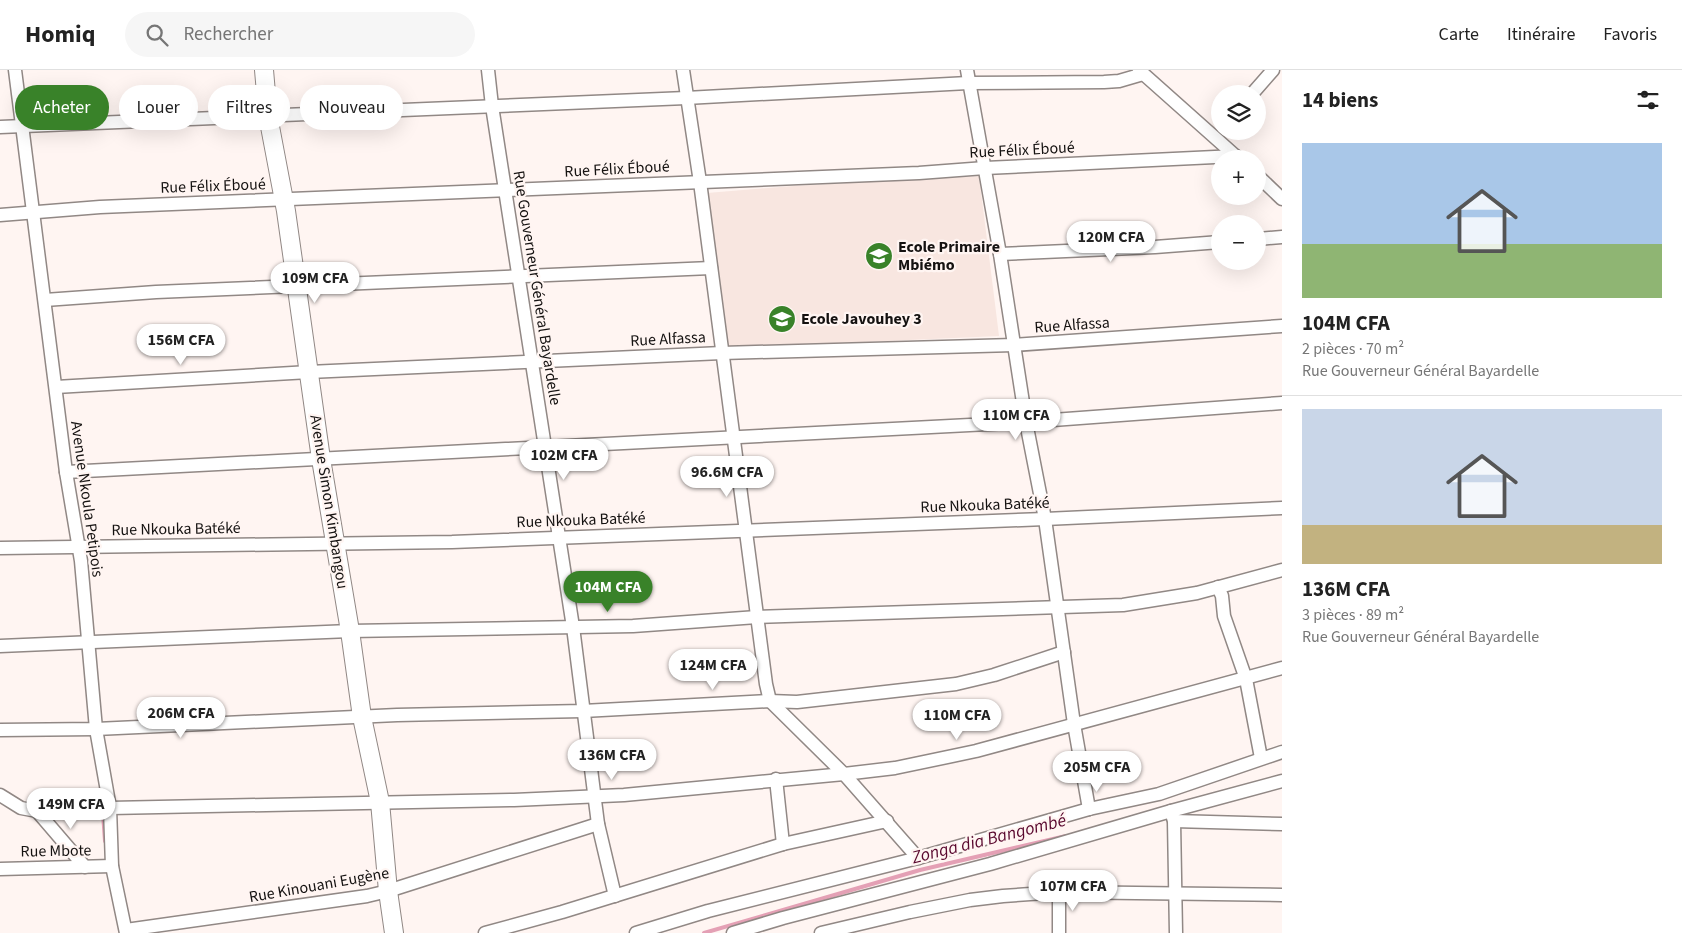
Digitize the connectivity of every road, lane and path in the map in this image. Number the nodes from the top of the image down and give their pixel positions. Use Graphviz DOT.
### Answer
graph roads {
  1 [pos="15,70"];
  2 [pos="264,70"];
  3 [pos="488,70"];
  4 [pos="683,70"];
  5 [pos="1273,70"];
  6 [pos="1141,72"];
  7 [pos="967,76"];
  8 [pos="17,85"];
  9 [pos="265,85"];
  10 [pos="1260,85"];
  11 [pos="686,98"];
  12 [pos="492,106"];
  13 [pos="290,115"];
  14 [pos="208,118"];
  15 [pos="109,122"];
  16 [pos="0,126"];
  17 [pos="15,126"];
  18 [pos="1211,128"];
  19 [pos="24,130"];
  20 [pos="271,130"];
  21 [pos="1223,140"];
  22 [pos="1232,150"];
  23 [pos="1211,158"];
  24 [pos="985,168"];
  25 [pos="700,182"];
  26 [pos="1266,184"];
  27 [pos="506,191"];
  28 [pos="284,199"];
  29 [pos="1282,199"];
  30 [pos="34,212"];
  31 [pos="0,215"];
  32 [pos="1282,237"];
  33 [pos="1266,238"];
  34 [pos="1211,243"];
  35 [pos="1000,254"];
  36 [pos="711,268"];
  37 [pos="520,276"];
  38 [pos="296,286"];
  39 [pos="45,300"];
  40 [pos="1282,326"];
  41 [pos="1014,345"];
  42 [pos="722,353"];
  43 [pos="533,362"];
  44 [pos="309,372"];
  45 [pos="56,387"];
  46 [pos="1282,403"];
  47 [pos="1026,422"];
  48 [pos="733,437"];
  49 [pos="545,447"];
  50 [pos="321,459"];
  51 [pos="66,472"];
  52 [pos="1282,508"];
  53 [pos="1045,519"];
  54 [pos="745,530"];
  55 [pos="558,537"];
  56 [pos="335,543"];
  57 [pos="79,547"];
  58 [pos="0,548"];
  59 [pos="1282,570"];
  60 [pos="1218,587"];
  61 [pos="1057,606"];
  62 [pos="757,617"];
  63 [pos="573,627"];
  64 [pos="350,631"];
  65 [pos="88,643"];
  66 [pos="0,646"];
  67 [pos="1064,652"];
  68 [pos="1282,668"];
  69 [pos="1246,679"];
  70 [pos="770,702"];
  71 [pos="582,710"];
  72 [pos="362,718"];
  73 [pos="1074,724"];
  74 [pos="96,729"];
  75 [pos="0,730"];
  76 [pos="1282,752"];
  77 [pos="1261,758"];
  78 [pos="844,774"];
  79 [pos="776,779"];
  80 [pos="1282,782"];
  81 [pos="0,794"];
  82 [pos="594,796"];
  83 [pos="380,802"];
  84 [pos="110,808"];
  85 [pos="1089,809"];
  86 [pos="37,811"];
  87 [pos="1172,816"];
  88 [pos="887,821"];
  89 [pos="598,824"];
  90 [pos="1282,824"];
  91 [pos="783,844"];
  92 [pos="918,858"];
  93 [pos="112,866"];
  94 [pos="88,867"];
  95 [pos="0,869"];
  96 [pos="388,891"];
  97 [pos="1059,892"];
  98 [pos="1176,894"];
  99 [pos="1282,895"];
  100 [pos="615,896"];
  101 [pos="126,931"];
  102 [pos="394,933"];
  103 [pos="485,933"];
  104 [pos="636,933"];
  105 [pos="733,933"];
  106 [pos="821,933"];
  107 [pos="1059,933"];
  108 [pos="1176,933"];
  1 -- 8 [label="street, Avenue Nkoula Petipois"];
  2 -- 9 [label="street, Avenue Simon Kimbangou"];
  3 -- 12 [label="street, Rue Gouverneur Général Bayardelle"];
  4 -- 11 [label="street"];
  5 -- 10 [label="street"];
  6 -- 7 [label="street"];
  6 -- 18 [label="street"];
  7 -- 11 [label="street"];
  7 -- 24 [label="street"];
  11 -- 12 [label="street"];
  11 -- 25 [label="street"];
  12 -- 13 [label="street"];
  12 -- 27 [label="street, Rue Gouverneur Général Bayardelle"];
  14 -- 15 [label="street"];
  16 -- 17 [label="street"];
  19 -- 30 [label="street, Avenue Nkoula Petipois"];
  20 -- 28 [label="street, Avenue Simon Kimbangou"];
  21 -- 22 [label="street"];
  23 -- 24 [label="street, Rue Félix Éboué"];
  24 -- 25 [label="street, Rue Félix Éboué"];
  24 -- 35 [label="street"];
  25 -- 27 [label="street, Rue Félix Éboué"];
  25 -- 36 [label="street"];
  26 -- 29 [label="street"];
  27 -- 28 [label="street, Rue Félix Éboué"];
  27 -- 37 [label="street, Rue Gouverneur Général Bayardelle"];
  28 -- 30 [label="street, Rue Félix Éboué"];
  28 -- 38 [label="street, Avenue Simon Kimbangou"];
  30 -- 31 [label="street, Rue Félix Éboué"];
  30 -- 39 [label="street, Avenue Nkoula Petipois"];
  32 -- 33 [label="street"];
  34 -- 35 [label="street"];
  35 -- 41 [label="street"];
  36 -- 37 [label="street"];
  36 -- 42 [label="street"];
  37 -- 38 [label="street"];
  37 -- 43 [label="street, Rue Gouverneur Général Bayardelle"];
  38 -- 39 [label="street"];
  38 -- 44 [label="street, Avenue Simon Kimbangou"];
  39 -- 45 [label="street, Avenue Nkoula Petipois"];
  40 -- 41 [label="street, Rue Alfassa"];
  41 -- 42 [label="street, Rue Alfassa"];
  41 -- 47 [label="street"];
  42 -- 43 [label="street, Rue Alfassa"];
  42 -- 48 [label="street"];
  43 -- 44 [label="street, Rue Alfassa"];
  43 -- 49 [label="street, Rue Gouverneur Général Bayardelle"];
  44 -- 45 [label="street, Rue Alfassa"];
  44 -- 50 [label="street, Avenue Simon Kimbangou"];
  45 -- 51 [label="street, Avenue Nkoula Petipois"];
  46 -- 47 [label="street"];
  47 -- 48 [label="street"];
  47 -- 53 [label="street"];
  48 -- 49 [label="street"];
  48 -- 54 [label="street"];
  49 -- 50 [label="street"];
  49 -- 55 [label="street, Rue Gouverneur Général Bayardelle"];
  50 -- 51 [label="street"];
  50 -- 56 [label="street, Avenue Simon Kimbangou"];
  51 -- 57 [label="street, Avenue Nkoula Petipois"];
  52 -- 53 [label="street, Rue Nkouka Batéké"];
  53 -- 54 [label="street, Rue Nkouka Batéké"];
  53 -- 61 [label="street"];
  54 -- 55 [label="street, Rue Nkouka Batéké"];
  54 -- 62 [label="street"];
  55 -- 56 [label="street, Rue Nkouka Batéké"];
  55 -- 63 [label="street, Rue Gouverneur Général Bayardelle"];
  56 -- 57 [label="street, Rue Nkouka Batéké"];
  56 -- 64 [label="street, Avenue Simon Kimbangou"];
  57 -- 58 [label="street, Rue Nkouka Batéké"];
  57 -- 65 [label="street, Avenue Nkoula Petipois"];
  59 -- 60 [label="street"];
  60 -- 61 [label="street"];
  60 -- 69 [label="street"];
  61 -- 62 [label="street"];
  61 -- 67 [label="street"];
  62 -- 63 [label="street"];
  62 -- 70 [label="street"];
  63 -- 64 [label="street"];
  63 -- 71 [label="street, Rue Gouverneur Général Bayardelle"];
  64 -- 65 [label="street"];
  64 -- 72 [label="street, Avenue Simon Kimbangou"];
  65 -- 66 [label="street"];
  65 -- 74 [label="street, Avenue Nkoula Petipois"];
  67 -- 70 [label="street"];
  67 -- 73 [label="street"];
  68 -- 69 [label="street"];
  69 -- 73 [label="street"];
  69 -- 77 [label="street"];
  70 -- 71 [label="street"];
  70 -- 78 [label="street"];
  71 -- 72 [label="street"];
  71 -- 82 [label="street, Rue Gouverneur Général Bayardelle"];
  72 -- 74 [label="street"];
  72 -- 83 [label="street, Avenue Simon Kimbangou"];
  73 -- 78 [label="street"];
  73 -- 85 [label="street"];
  74 -- 75 [label="street"];
  74 -- 84 [label="street, Avenue Nkoula Petipois"];
  76 -- 77 [label="street"];
  77 -- 85 [label="street"];
  78 -- 79 [label="street"];
  78 -- 88 [label="street"];
  79 -- 82 [label="street"];
  79 -- 91 [label="street"];
  80 -- 87 [label="street"];
  81 -- 86 [label="street"];
  82 -- 83 [label="street"];
  82 -- 89 [label="street, Rue Gouverneur Général Bayardelle"];
  83 -- 84 [label="street"];
  83 -- 96 [label="street, Avenue Simon Kimbangou"];
  84 -- 86 [label="street"];
  84 -- 93 [label="street, Avenue Nkoula Petipois"];
  85 -- 92 [label="street"];
  86 -- 94 [label="street"];
  87 -- 90 [label="street"];
  87 -- 98 [label="street"];
  87 -- 105 [label="street"];
  88 -- 91 [label="street"];
  88 -- 92 [label="street"];
  89 -- 96 [label="street, Rue Kinouani Eugène"];
  89 -- 100 [label="street, Rue Gouverneur Général Bayardelle"];
  91 -- 100 [label="street"];
  92 -- 104 [label="street"];
  93 -- 94 [label="street, Rue Mbote"];
  93 -- 101 [label="street, Avenue Nkoula Petipois"];
  94 -- 95 [label="street, Rue Mbote"];
  96 -- 101 [label="street, Rue Kinouani Eugène"];
  96 -- 102 [label="street, Avenue Simon Kimbangou"];
  97 -- 98 [label="street"];
  97 -- 106 [label="street"];
  97 -- 107 [label="street"];
  98 -- 99 [label="street"];
  98 -- 108 [label="street"];
  100 -- 103 [label="street"];
}
